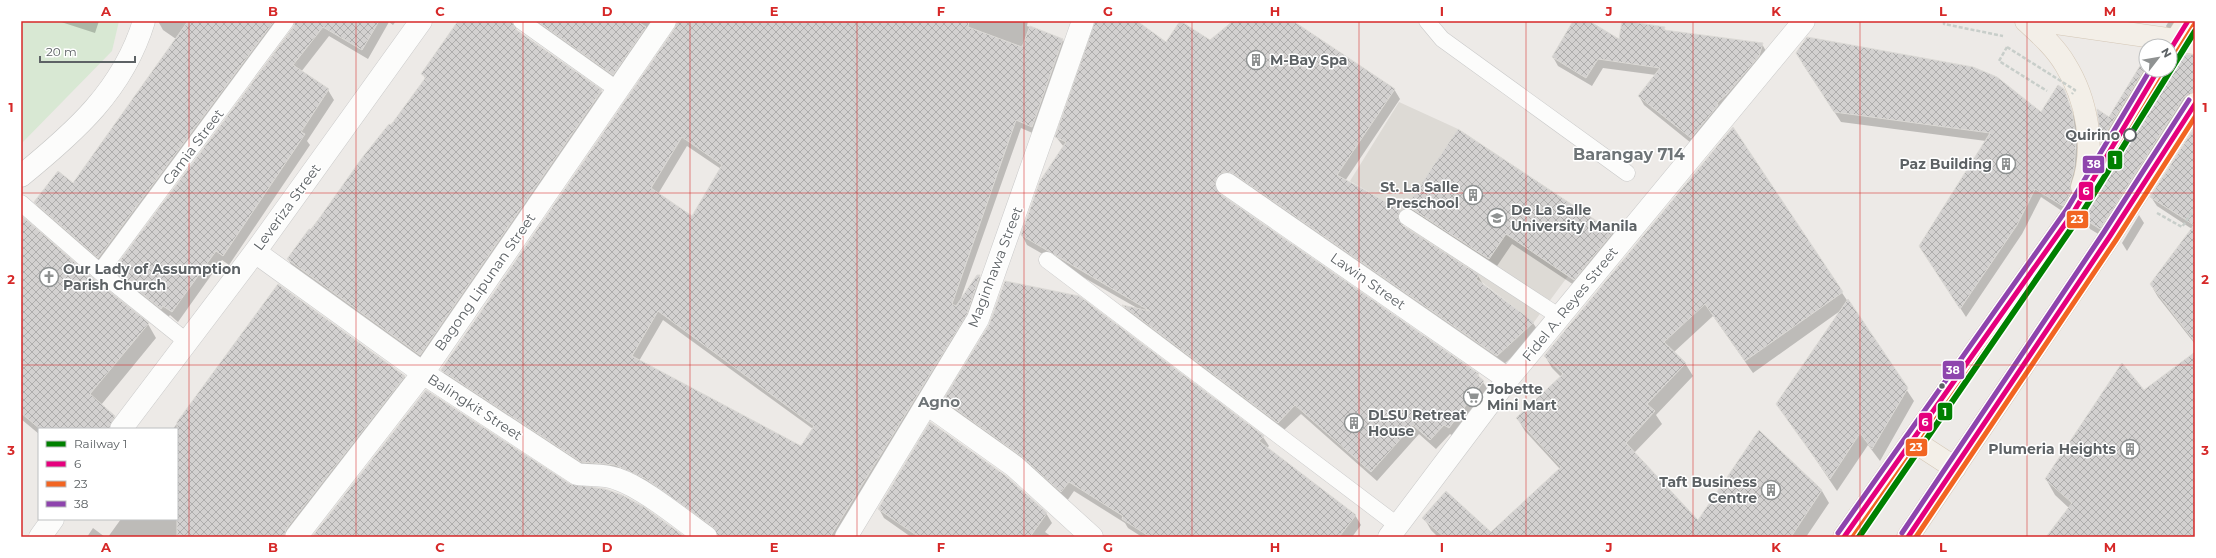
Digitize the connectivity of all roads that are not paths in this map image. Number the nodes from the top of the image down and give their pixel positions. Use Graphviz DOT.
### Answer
graph roads {
  1 [pos="144,21"];
  2 [pos="286,21"];
  3 [pos="421,21"];
  4 [pos="521,21"];
  5 [pos="665,21"];
  6 [pos="1083,21"];
  7 [pos="1427,21"];
  8 [pos="1804,21"];
  9 [pos="2026,21"];
  10 [pos="2042,21"];
  11 [pos="2188,21"];
  12 [pos="2180,44"];
  13 [pos="2153,78"];
  14 [pos="608,83"];
  15 [pos="2195,104"];
  16 [pos="1627,173"];
  17 [pos="21,176"];
  18 [pos="1227,184"];
  19 [pos="21,204"];
  20 [pos="2072,213"];
  21 [pos="1407,216"];
  22 [pos="255,252"];
  23 [pos="1047,260"];
  24 [pos="100,272"];
  25 [pos="1560,317"];
  26 [pos="186,342"];
  27 [pos="422,372"];
  28 [pos="1508,379"];
  29 [pos="927,404"];
  30 [pos="122,428"];
  31 [pos="1912,440"];
  32 [pos="1954,468"];
  33 [pos="52,520"];
  34 [pos="1393,531"];
  35 [pos="40,537"];
  36 [pos="296,537"];
  37 [pos="706,537"];
  38 [pos="846,537"];
  39 [pos="1092,537"];
  40 [pos="1844,537"];
  41 [pos="1908,537"];
  1 -- 17 [label="street"];
  2 -- 24 [label="lane, Camia Street"];
  3 -- 22 [label="street, Leveriza Street"];
  4 -- 14 [label="lane"];
  5 -- 27 [label="street, Bagong Lipunan Street"];
  6 -- 29 [label="street, Maginhawa Street"];
  7 -- 16 [label="lane"];
  8 -- 25 [label="street, Fidel A. Reyes Street"];
  9 -- 20 [label="main road"];
  10 -- 12 [label="main road"];
  11 -- 12 [label="main road"];
  13 -- 20 [label="main road"];
  15 -- 32 [label="main road"];
  18 -- 28 [label="street, Lawin Street"];
  19 -- 24 [label="lane"];
  20 -- 31 [label="main road"];
  21 -- 25 [label="lane"];
  22 -- 26 [label="street, Leveriza Street"];
  22 -- 27 [label="street, Balingkit Street"];
  23 -- 34 [label="lane"];
  24 -- 26 [label="lane"];
  25 -- 28 [label="street, Fidel A. Reyes Street"];
  26 -- 30 [label="street, Leveriza Street"];
  27 -- 36 [label="street, Bagong Lipunan Street"];
  27 -- 37 [label="street, Balingkit Street"];
  28 -- 34 [label="street, Fidel A. Reyes Street"];
  29 -- 38 [label="street, Maginhawa Street"];
  29 -- 39 [label="street"];
  31 -- 32 [label="main road"];
  31 -- 40 [label="main road"];
  32 -- 41 [label="main road"];
  33 -- 35 [label="street"];
}
